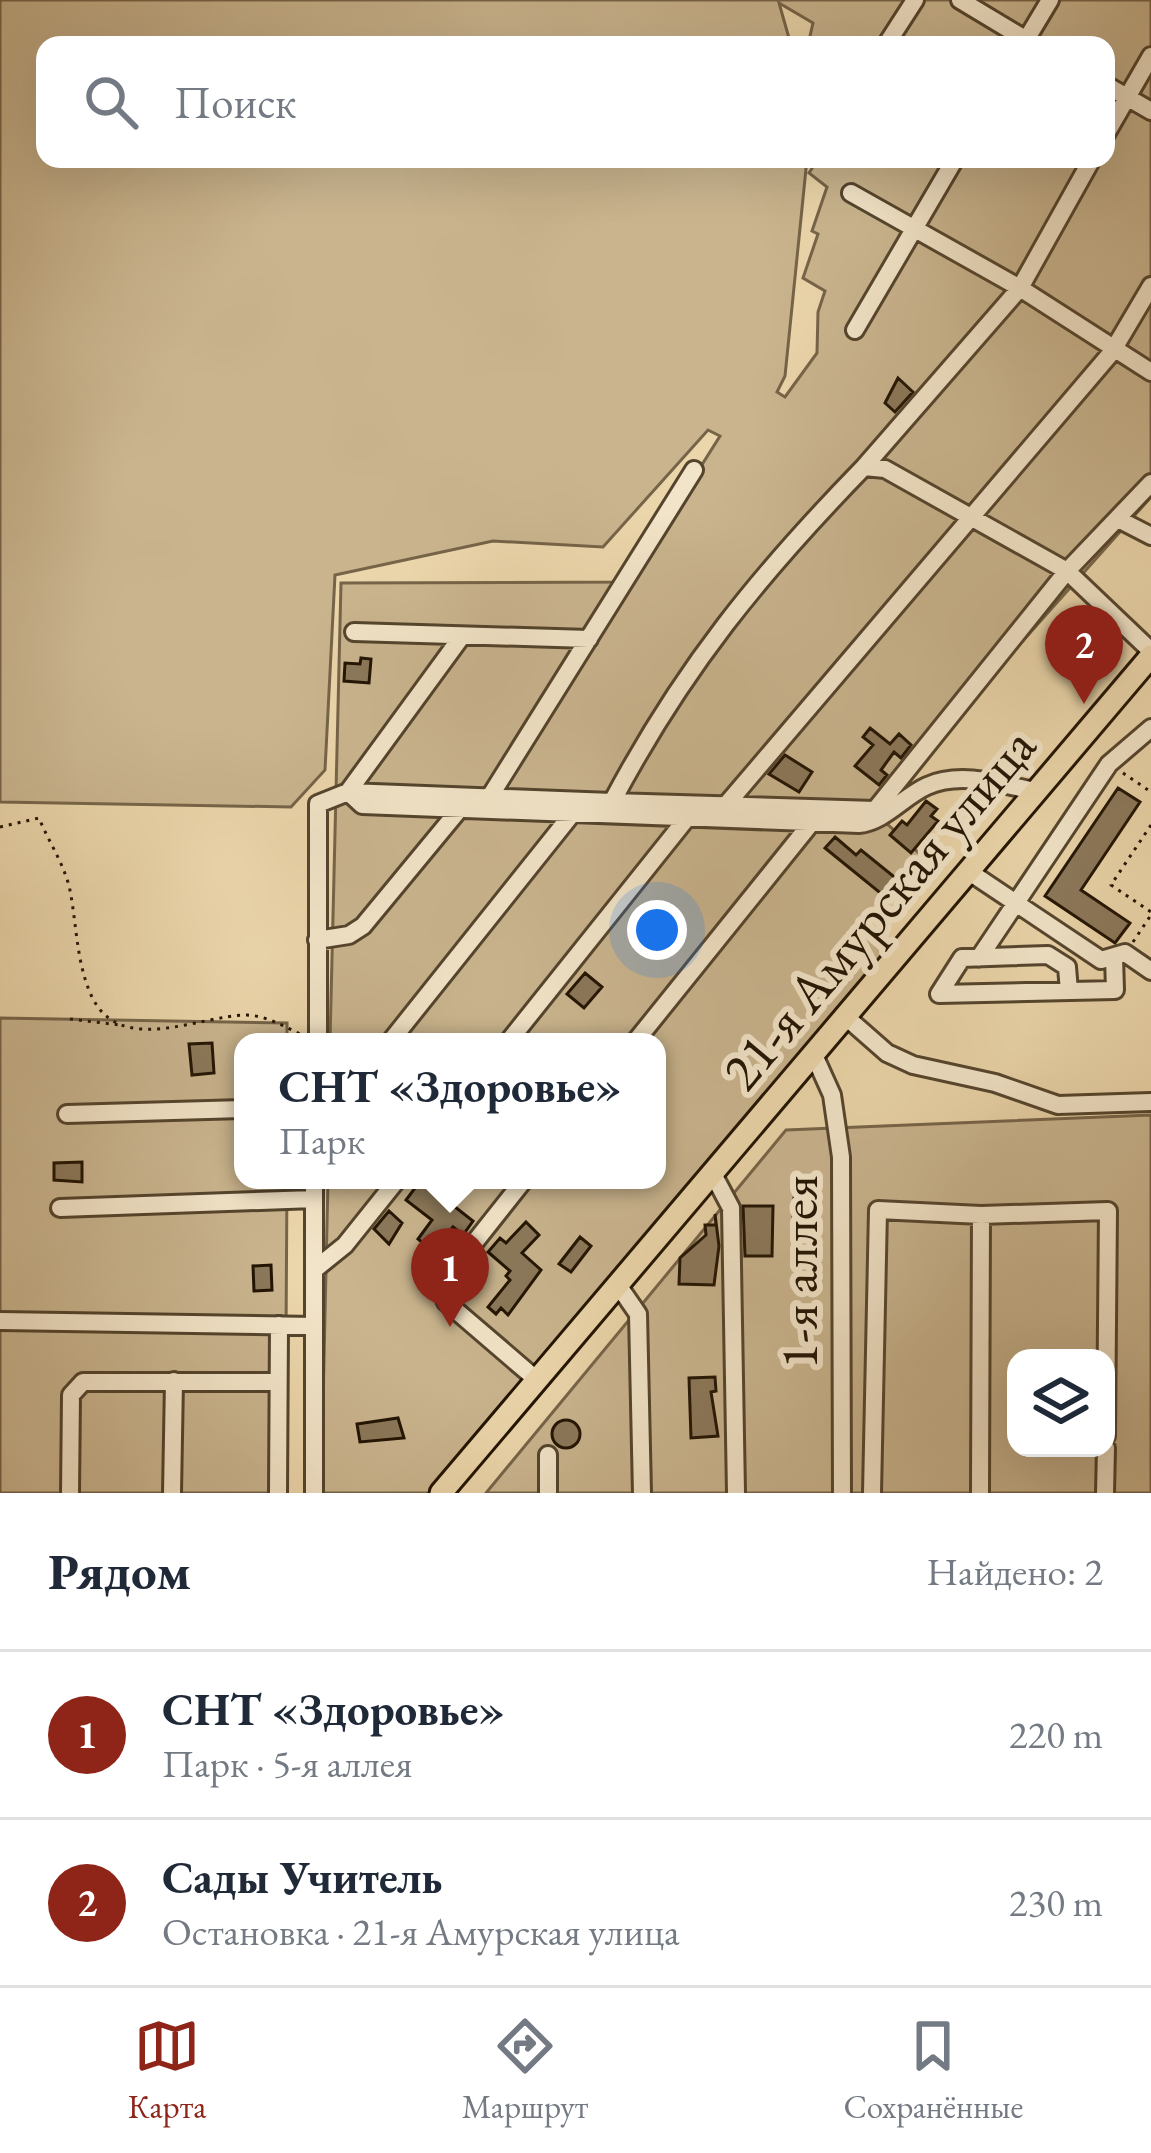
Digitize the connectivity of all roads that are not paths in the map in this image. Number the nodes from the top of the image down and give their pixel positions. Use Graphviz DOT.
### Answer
graph roads {
  1 [pos="915,0"];
  2 [pos="960,0"];
  3 [pos="1050,0"];
  4 [pos="892,36"];
  5 [pos="1017,36"];
  6 [pos="1032,36"];
  7 [pos="1151,56"];
  8 [pos="1115,90"];
  9 [pos="1127,97"];
  10 [pos="1151,111"];
  11 [pos="1115,118"];
  12 [pos="950,168"];
  13 [pos="1087,168"];
  14 [pos="851,193"];
  15 [pos="913,228"];
  16 [pos="1151,286"];
  17 [pos="1020,288"];
  18 [pos="855,330"];
  19 [pos="1112,352"];
  20 [pos="1151,372"];
  21 [pos="864,467"];
  22 [pos="694,470"];
  23 [pos="1151,483"];
  24 [pos="970,517"];
  25 [pos="1118,519"];
  26 [pos="1151,536"];
  27 [pos="1066,571"];
  28 [pos="354,632"];
  29 [pos="462,637"];
  30 [pos="589,639"];
  31 [pos="1151,654"];
  32 [pos="1148,739"];
  33 [pos="1034,791"];
  34 [pos="348,792"];
  35 [pos="489,798"];
  36 [pos="612,802"];
  37 [pos="726,805"];
  38 [pos="458,811"];
  39 [pos="572,814"];
  40 [pos="687,818"];
  41 [pos="812,822"];
  42 [pos="968,871"];
  43 [pos="1016,903"];
  44 [pos="317,940"];
  45 [pos="1119,955"];
  46 [pos="979,958"];
  47 [pos="1151,971"];
  48 [pos="1069,991"];
  49 [pos="846,1017"];
  50 [pos="318,1033"];
  51 [pos="397,1033"];
  52 [pos="515,1033"];
  53 [pos="642,1033"];
  54 [pos="814,1055"];
  55 [pos="1151,1102"];
  56 [pos="234,1109"];
  57 [pos="67,1114"];
  58 [pos="713,1174"];
  59 [pos="314,1189"];
  60 [pos="391,1189"];
  61 [pos="517,1189"];
  62 [pos="314,1199"];
  63 [pos="60,1208"];
  64 [pos="981,1215"];
  65 [pos="314,1270"];
  66 [pos="618,1285"];
  67 [pos="0,1321"];
  68 [pos="279,1325"];
  69 [pos="314,1326"];
  70 [pos="1107,1349"];
  71 [pos="537,1380"];
  72 [pos="174,1381"];
  73 [pos="278,1382"];
  74 [pos="548,1455"];
  75 [pos="1106,1457"];
  76 [pos="70,1493"];
  77 [pos="172,1493"];
  78 [pos="278,1493"];
  79 [pos="314,1493"];
  80 [pos="441,1493"];
  81 [pos="548,1493"];
  82 [pos="642,1493"];
  83 [pos="736,1493"];
  84 [pos="842,1493"];
  85 [pos="872,1493"];
  86 [pos="980,1493"];
  87 [pos="1106,1493"];
  1 -- 4 [label="street"];
  2 -- 5 [label="street"];
  3 -- 6 [label="street"];
  7 -- 9 [label="street"];
  8 -- 9 [label="street"];
  9 -- 10 [label="street"];
  9 -- 11 [label="street"];
  12 -- 15 [label="street"];
  13 -- 17 [label="street"];
  14 -- 15 [label="street"];
  15 -- 17 [label="street"];
  15 -- 18 [label="street"];
  16 -- 19 [label="street"];
  17 -- 19 [label="street"];
  17 -- 21 [label="street"];
  19 -- 20 [label="street"];
  19 -- 24 [label="street"];
  21 -- 24 [label="street"];
  21 -- 36 [label="street"];
  22 -- 30 [label="street"];
  23 -- 25 [label="street"];
  24 -- 27 [label="street"];
  24 -- 37 [label="street"];
  25 -- 26 [label="street"];
  25 -- 27 [label="street"];
  27 -- 31 [label="street"];
  27 -- 37 [label="street"];
  28 -- 29 [label="street"];
  29 -- 30 [label="street"];
  29 -- 34 [label="street"];
  30 -- 35 [label="street"];
  31 -- 33 [label="main road, 21-я Амурская улица"];
  32 -- 43 [label="street"];
  33 -- 41 [label="street"];
  33 -- 42 [label="main road, 21-я Амурская улица"];
  34 -- 35 [label="street"];
  34 -- 38 [label="street"];
  34 -- 44 [label="street"];
  35 -- 36 [label="street"];
  36 -- 37 [label="street"];
  38 -- 39 [label="street"];
  38 -- 44 [label="street"];
  39 -- 40 [label="street"];
  39 -- 51 [label="street"];
  40 -- 41 [label="street"];
  40 -- 52 [label="street"];
  41 -- 53 [label="street"];
  42 -- 43 [label="street"];
  42 -- 49 [label="main road, 21-я Амурская улица"];
  43 -- 45 [label="street"];
  43 -- 46 [label="street"];
  44 -- 50 [label="street"];
  45 -- 47 [label="street"];
  45 -- 48 [label="street"];
  46 -- 48 [label="street"];
  46 -- 48 [label="street"];
  49 -- 54 [label="main road, 21-я Амурская улица"];
  49 -- 55 [label="street"];
  54 -- 58 [label="main road, 21-я Амурская улица"];
  54 -- 84 [label="street, 1-я аллея"];
  56 -- 57 [label="street"];
  58 -- 66 [label="main road, 21-я Амурская улица"];
  58 -- 83 [label="street"];
  59 -- 62 [label="street"];
  60 -- 65 [label="street"];
  61 -- 71 [label="street"];
  62 -- 63 [label="street"];
  62 -- 65 [label="street"];
  64 -- 70 [label="street"];
  64 -- 85 [label="street"];
  64 -- 86 [label="street"];
  65 -- 69 [label="street"];
  66 -- 71 [label="main road, 21-я Амурская улица"];
  66 -- 82 [label="street"];
  67 -- 68 [label="street"];
  68 -- 69 [label="street"];
  68 -- 73 [label="street"];
  69 -- 79 [label="street"];
  71 -- 80 [label="main road, 21-я Амурская улица"];
  72 -- 73 [label="street"];
  72 -- 76 [label="street"];
  72 -- 77 [label="street"];
  73 -- 78 [label="street"];
  74 -- 81 [label="street"];
  75 -- 87 [label="street"];
}
